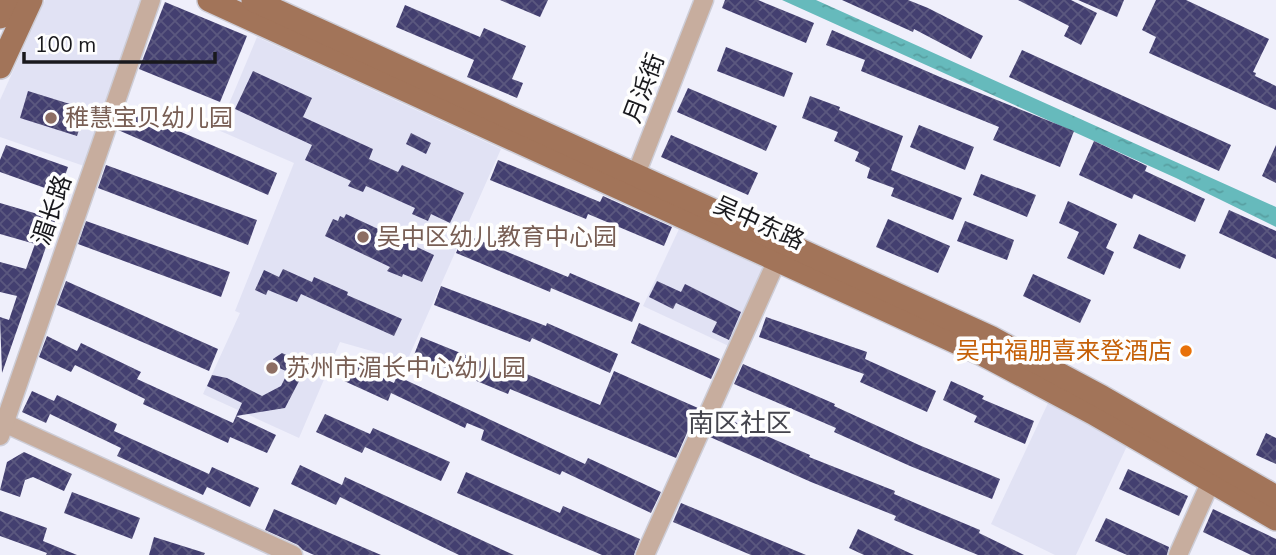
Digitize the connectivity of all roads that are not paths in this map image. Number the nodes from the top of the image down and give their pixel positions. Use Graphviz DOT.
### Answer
graph roads {
  1 [pos="8,0"];
  2 [pos="31,0"];
  3 [pos="151,0"];
  4 [pos="209,0"];
  5 [pos="253,0"];
  6 [pos="704,0"];
  7 [pos="0,18"];
  8 [pos="0,67"];
  9 [pos="632,185"];
  10 [pos="777,260"];
  11 [pos="1,426"];
  12 [pos="1211,481"];
  13 [pos="1276,497"];
  14 [pos="1276,519"];
  15 [pos="293,555"];
  16 [pos="645,555"];
  17 [pos="1178,555"];
  1 -- 7 [label="main road"];
  2 -- 8 [label="main road"];
  3 -- 11 [label="street, 湄长路"];
  4 -- 9 [label="main road, 吴中东路"];
  5 -- 9 [label="main road, 吴中东路"];
  6 -- 9 [label="street, 月浜街"];
  9 -- 10 [label="main road, 吴中东路"];
  9 -- 13 [label="main road, 吴中东路"];
  10 -- 12 [label="main road, 吴中东路"];
  10 -- 16 [label="street"];
  11 -- 15 [label="street"];
  12 -- 14 [label="main road, 吴中东路"];
  12 -- 17 [label="street"];
}
